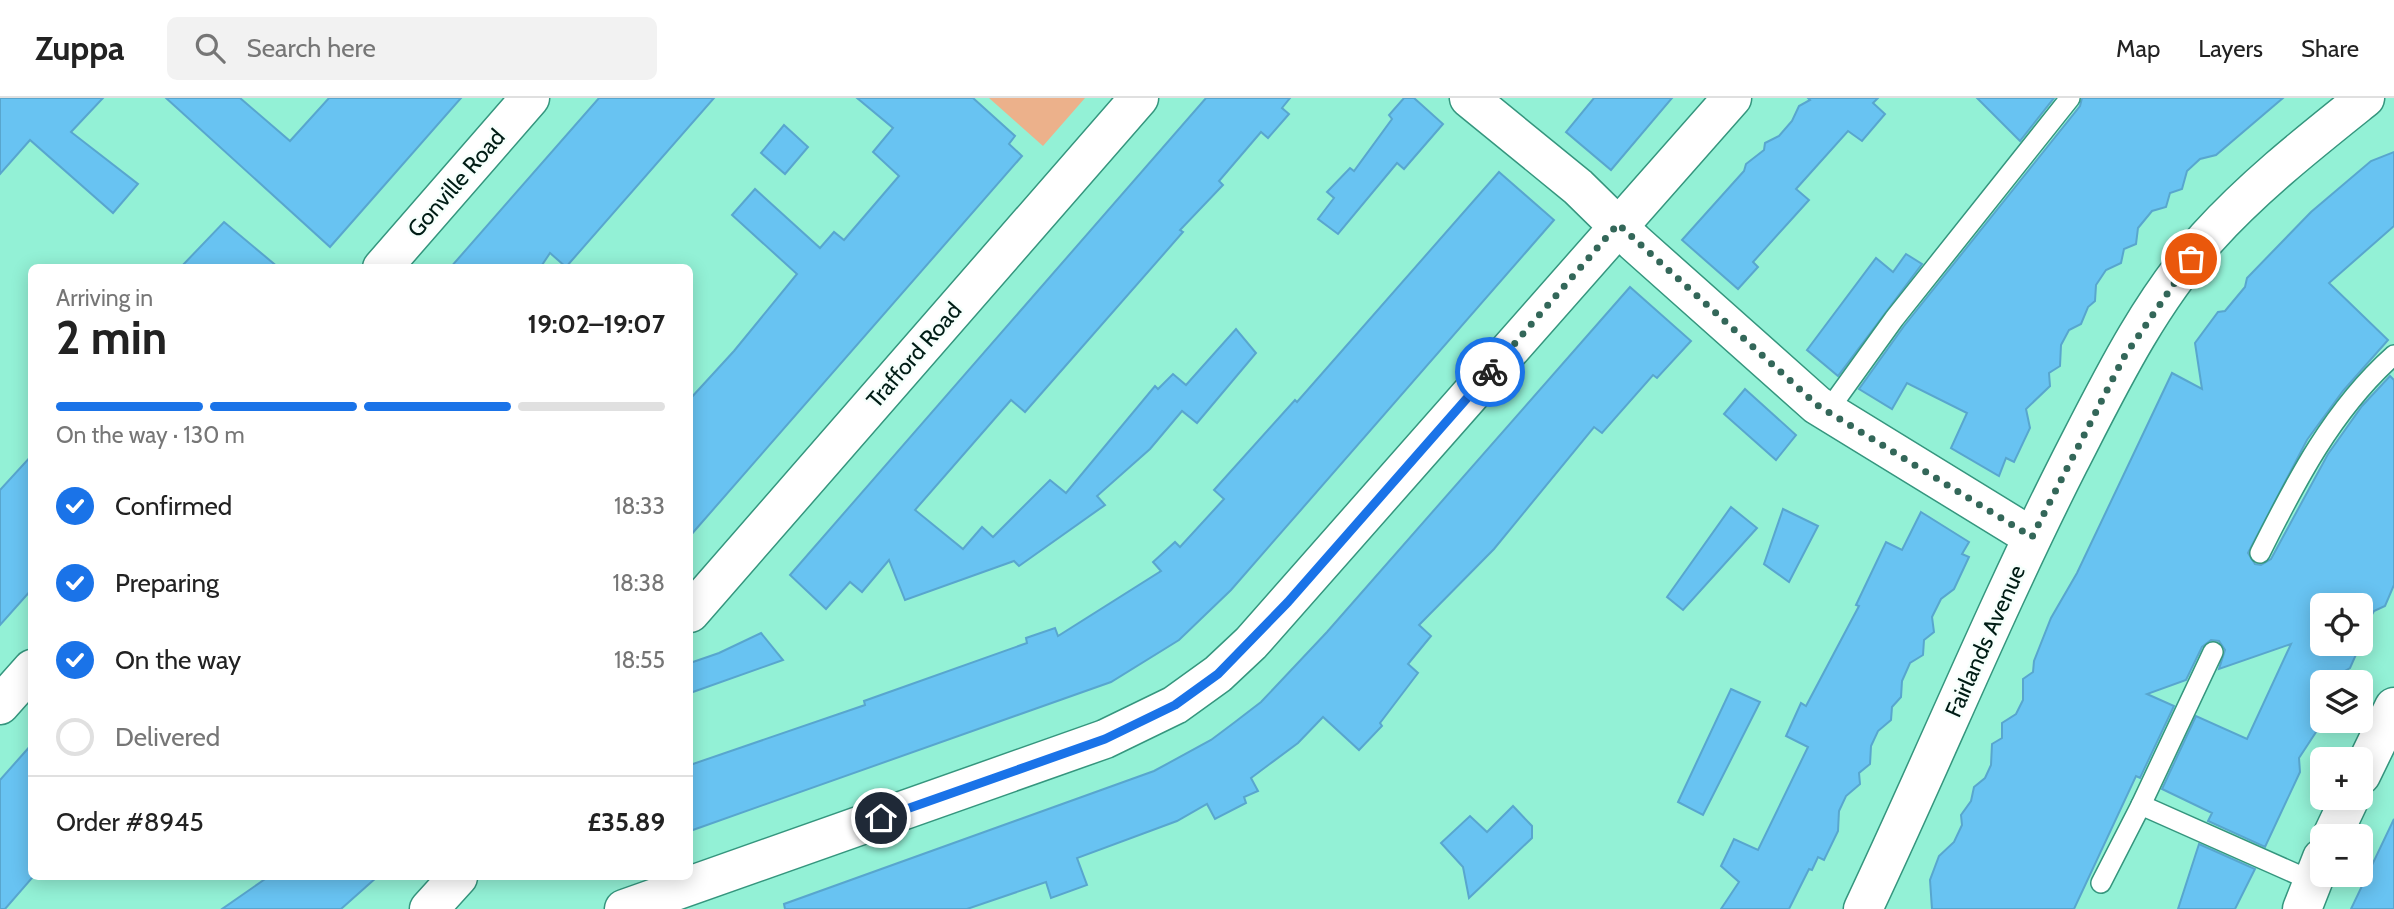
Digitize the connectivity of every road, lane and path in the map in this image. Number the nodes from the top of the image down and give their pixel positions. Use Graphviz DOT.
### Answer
graph roads {
  1 [pos="530,98"];
  2 [pos="1139,98"];
  3 [pos="1469,98"];
  4 [pos="1732,98"];
  5 [pos="2070,98"];
  6 [pos="2365,98"];
  7 [pos="1618,224"];
  8 [pos="385,264"];
  9 [pos="2394,355"];
  10 [pos="1827,412"];
  11 [pos="2032,537"];
  12 [pos="2260,553"];
  13 [pos="693,610"];
  14 [pos="2213,652"];
  15 [pos="28,673"];
  16 [pos="0,705"];
  17 [pos="2394,707"];
  18 [pos="2373,750"];
  19 [pos="2141,805"];
  20 [pos="455,880"];
  21 [pos="2310,882"];
  22 [pos="2101,883"];
  23 [pos="429,909"];
  24 [pos="624,909"];
  25 [pos="1863,909"];
  1 -- 8 [label="street, Gonville Road"];
  2 -- 13 [label="street, Trafford Road"];
  3 -- 7 [label="street"];
  4 -- 7 [label="street"];
  5 -- 10 [label="lane"];
  6 -- 11 [label="street, Fairlands Avenue"];
  7 -- 10 [label="street"];
  7 -- 24 [label="street"];
  9 -- 12 [label="lane"];
  10 -- 11 [label="street"];
  11 -- 25 [label="street, Fairlands Avenue"];
  14 -- 19 [label="lane"];
  15 -- 16 [label="street"];
  17 -- 18 [label="street"];
  19 -- 21 [label="lane"];
  19 -- 22 [label="lane"];
  20 -- 23 [label="street"];
}
